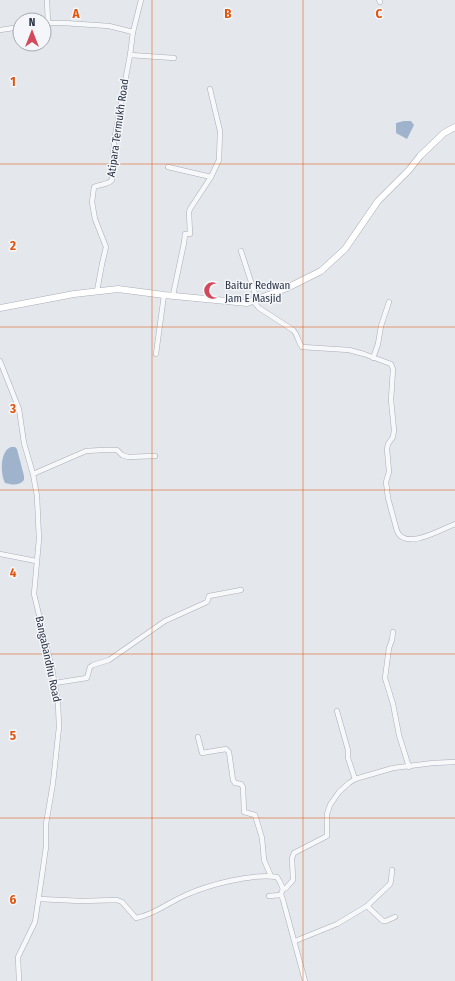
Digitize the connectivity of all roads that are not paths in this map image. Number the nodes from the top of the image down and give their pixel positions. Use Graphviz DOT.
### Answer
graph roads {
  1 [pos="47,0"];
  2 [pos="141,0"];
  3 [pos="46,12"];
  4 [pos="52,23"];
  5 [pos="12,28"];
  6 [pos="0,30"];
  7 [pos="133,32"];
  8 [pos="130,55"];
  9 [pos="174,58"];
  10 [pos="210,88"];
  11 [pos="455,127"];
  12 [pos="168,168"];
  13 [pos="211,177"];
  14 [pos="241,251"];
  15 [pos="97,290"];
  16 [pos="164,295"];
  17 [pos="173,295"];
  18 [pos="255,301"];
  19 [pos="389,302"];
  20 [pos="0,308"];
  21 [pos="156,354"];
  22 [pos="373,358"];
  23 [pos="0,361"];
  24 [pos="155,456"];
  25 [pos="33,474"];
  26 [pos="455,524"];
  27 [pos="0,554"];
  28 [pos="36,561"];
  29 [pos="241,590"];
  30 [pos="393,632"];
  31 [pos="55,683"];
  32 [pos="337,711"];
  33 [pos="198,737"];
  34 [pos="455,762"];
  35 [pos="409,767"];
  36 [pos="355,779"];
  37 [pos="392,870"];
  38 [pos="271,876"];
  39 [pos="282,889"];
  40 [pos="281,895"];
  41 [pos="269,896"];
  42 [pos="39,898"];
  43 [pos="367,906"];
  44 [pos="395,917"];
  45 [pos="295,941"];
  46 [pos="19,981"];
  47 [pos="305,981"];
  1 -- 3 [label="street"];
  2 -- 7 [label="street, Atipara Termukh Road"];
  4 -- 7 [label="street"];
  5 -- 6 [label="street"];
  7 -- 8 [label="street, Atipara Termukh Road"];
  8 -- 9 [label="street"];
  8 -- 15 [label="street, Atipara Termukh Road"];
  10 -- 13 [label="street"];
  11 -- 18 [label="street"];
  12 -- 13 [label="street"];
  13 -- 17 [label="street"];
  14 -- 18 [label="street"];
  15 -- 16 [label="street"];
  15 -- 20 [label="street"];
  16 -- 17 [label="street"];
  16 -- 21 [label="street"];
  17 -- 18 [label="street"];
  18 -- 22 [label="street"];
  19 -- 22 [label="street"];
  22 -- 26 [label="street"];
  23 -- 25 [label="street, Bangabandhu Road"];
  24 -- 25 [label="street"];
  25 -- 28 [label="street, Bangabandhu Road"];
  27 -- 28 [label="street"];
  28 -- 31 [label="street, Bangabandhu Road"];
  29 -- 31 [label="street"];
  30 -- 35 [label="street"];
  31 -- 42 [label="street, Bangabandhu Road"];
  32 -- 36 [label="street"];
  33 -- 38 [label="street"];
  34 -- 35 [label="street"];
  35 -- 36 [label="street"];
  36 -- 39 [label="street"];
  37 -- 43 [label="street"];
  38 -- 39 [label="street"];
  38 -- 42 [label="street"];
  39 -- 40 [label="street"];
  40 -- 41 [label="street"];
  40 -- 45 [label="street"];
  42 -- 46 [label="street, Bangabandhu Road"];
  43 -- 44 [label="street"];
  43 -- 45 [label="street"];
  45 -- 47 [label="street"];
}
